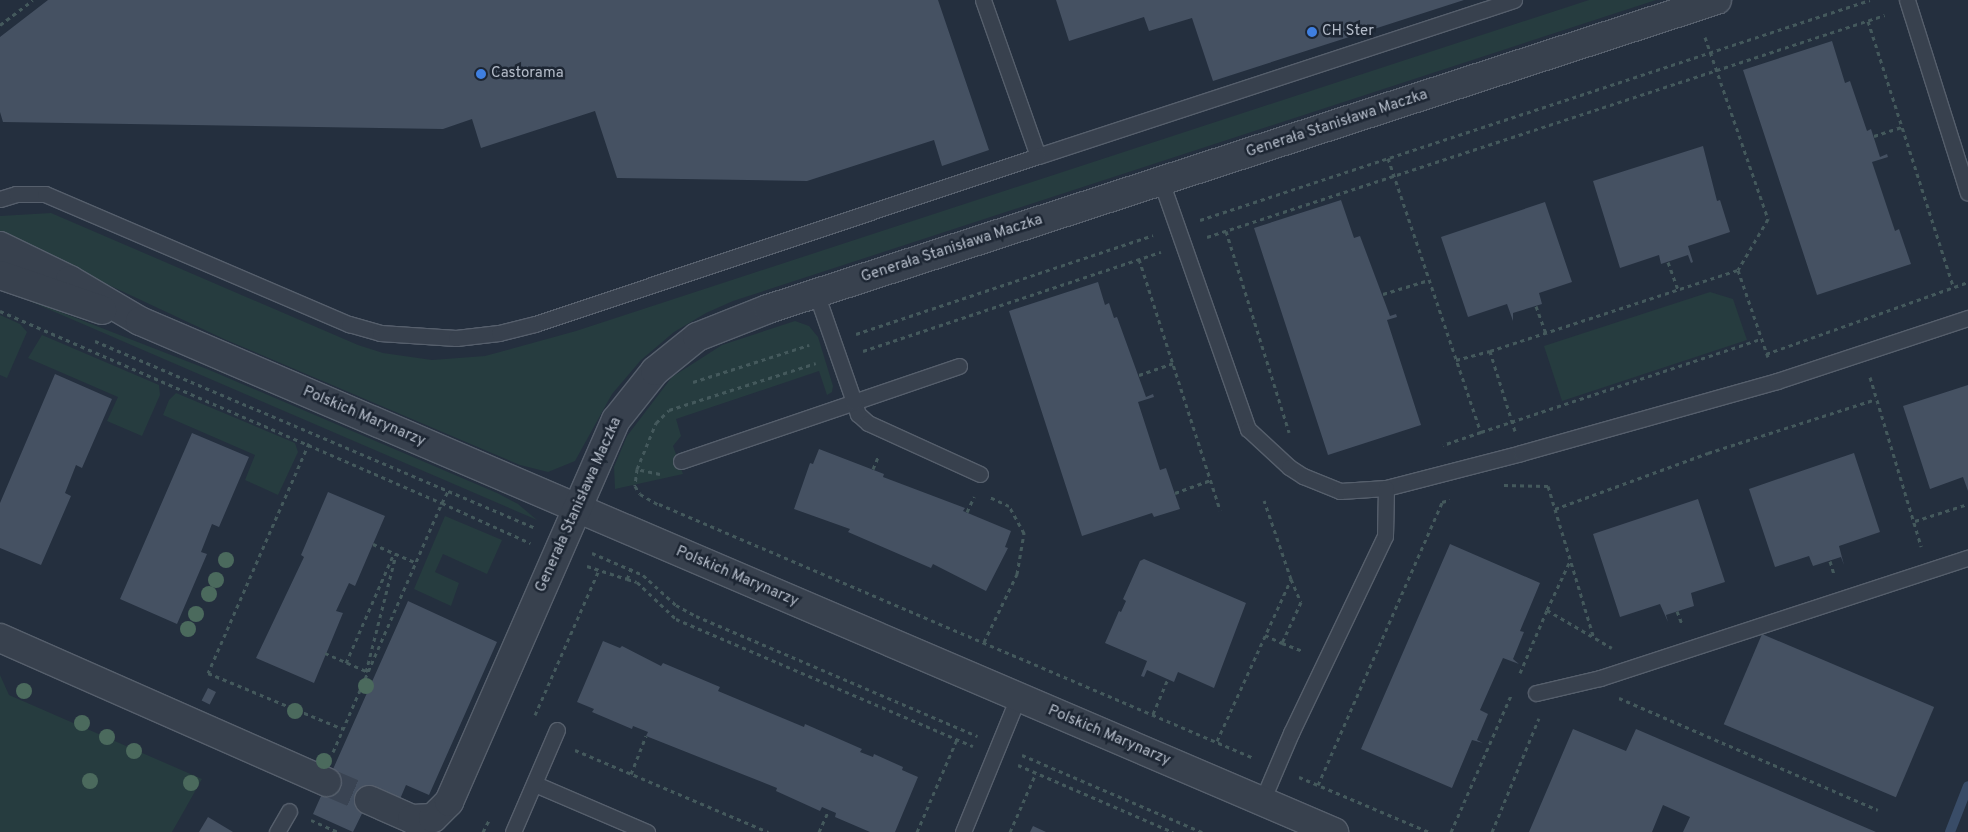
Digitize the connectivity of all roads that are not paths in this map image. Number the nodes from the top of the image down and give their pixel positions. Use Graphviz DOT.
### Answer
graph roads {
  1 [pos="983,0"];
  2 [pos="1514,0"];
  3 [pos="1908,3"];
  4 [pos="1706,4"];
  5 [pos="1038,156"];
  6 [pos="1161,181"];
  7 [pos="1968,193"];
  8 [pos="0,199"];
  9 [pos="0,246"];
  10 [pos="0,275"];
  11 [pos="816,293"];
  12 [pos="1968,318"];
  13 [pos="140,321"];
  14 [pos="959,366"];
  15 [pos="854,402"];
  16 [pos="680,461"];
  17 [pos="980,474"];
  18 [pos="1386,488"];
  19 [pos="578,508"];
  20 [pos="1968,558"];
  21 [pos="0,638"];
  22 [pos="1536,693"];
  23 [pos="1018,697"];
  24 [pos="554,735"];
  25 [pos="325,780"];
  26 [pos="535,784"];
  27 [pos="369,800"];
  28 [pos="1262,801"];
  29 [pos="290,811"];
  30 [pos="277,832"];
  31 [pos="514,832"];
  32 [pos="647,832"];
  33 [pos="963,832"];
  34 [pos="1334,832"];
  1 -- 5 [label="lane"];
  2 -- 5 [label="lane"];
  3 -- 7 [label="lane"];
  4 -- 6 [label="street, Generała Stanisława Maczka"];
  5 -- 8 [label="lane"];
  6 -- 11 [label="street, Generała Stanisława Maczka"];
  6 -- 18 [label="lane"];
  9 -- 13 [label="street, Polskich Marynarzy"];
  10 -- 13 [label="street, Polskich Marynarzy"];
  11 -- 15 [label="lane"];
  11 -- 19 [label="street, Generała Stanisława Maczka"];
  12 -- 18 [label="lane"];
  13 -- 19 [label="street, Polskich Marynarzy"];
  14 -- 15 [label="lane"];
  15 -- 16 [label="lane"];
  15 -- 17 [label="lane"];
  18 -- 28 [label="lane"];
  19 -- 23 [label="street, Polskich Marynarzy"];
  19 -- 27 [label="street, Generała Stanisława Maczka"];
  20 -- 22 [label="lane"];
  21 -- 25 [label="street"];
  23 -- 28 [label="street, Polskich Marynarzy"];
  23 -- 33 [label="lane"];
  24 -- 26 [label="lane"];
  26 -- 31 [label="lane"];
  26 -- 32 [label="lane"];
  28 -- 34 [label="street, Polskich Marynarzy"];
  29 -- 30 [label="lane"];
}
